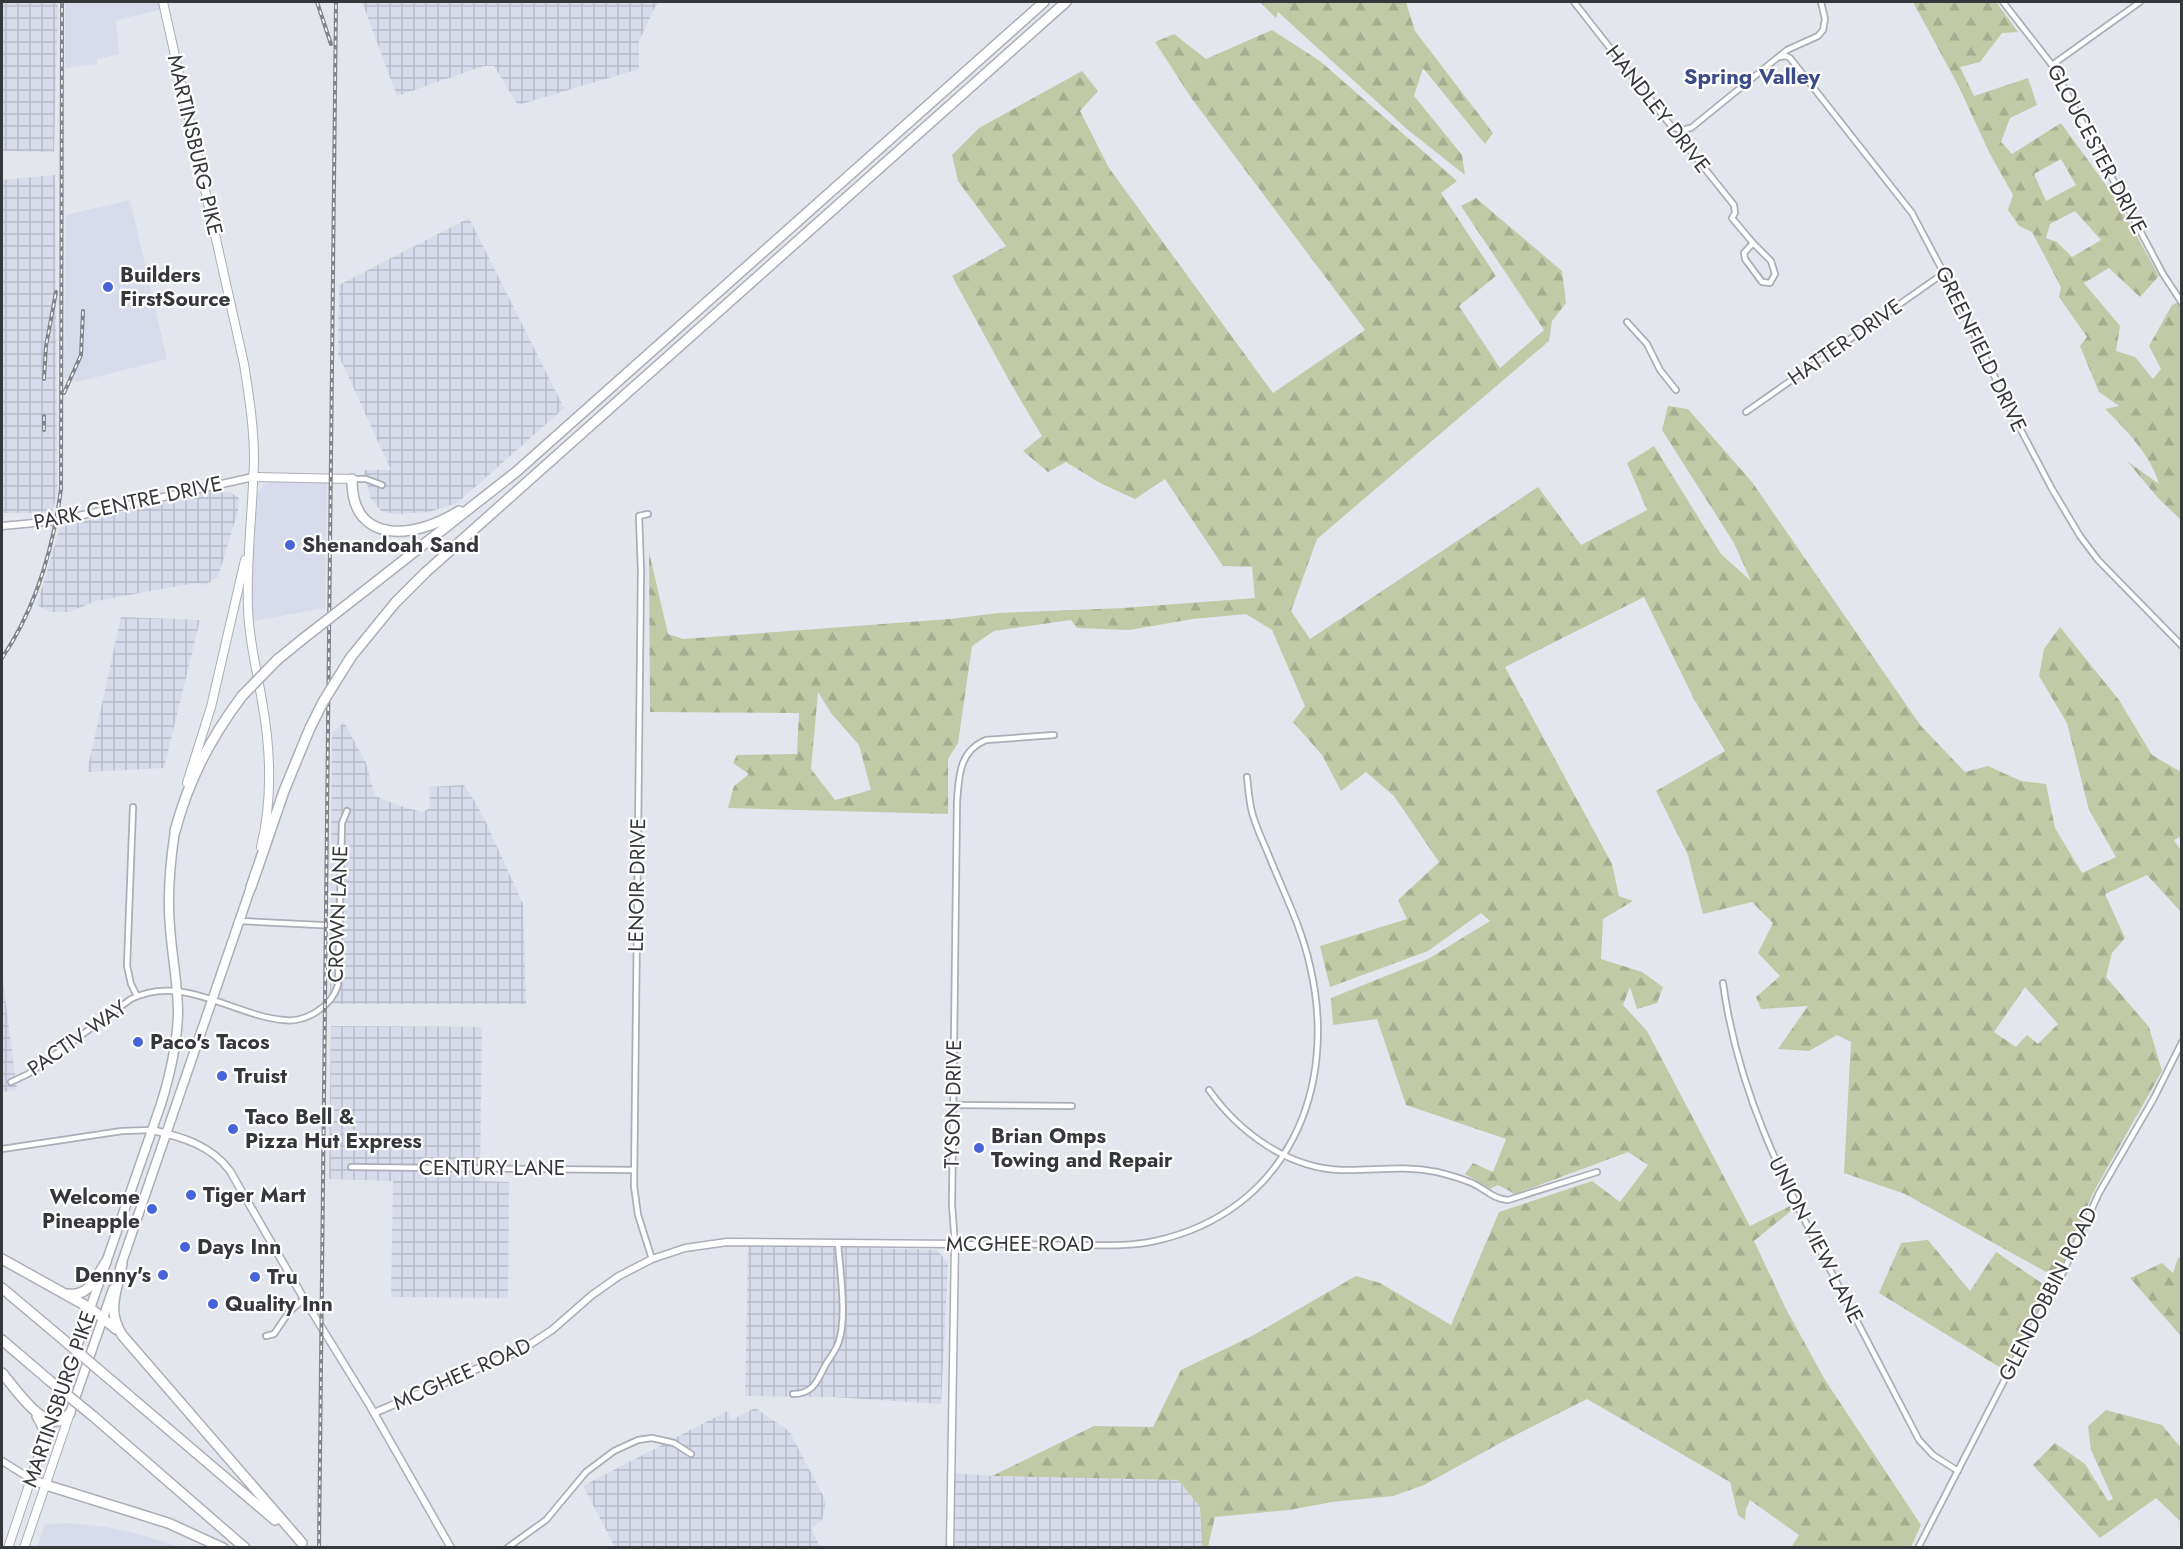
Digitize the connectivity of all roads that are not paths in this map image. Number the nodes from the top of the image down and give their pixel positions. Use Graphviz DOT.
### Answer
graph roads {
  1 [pos="163,2"];
  2 [pos="1044,2"];
  3 [pos="1066,2"];
  4 [pos="1574,2"];
  5 [pos="1821,2"];
  6 [pos="2003,2"];
  7 [pos="2140,2"];
  8 [pos="1779,57"];
  9 [pos="2052,64"];
  10 [pos="1680,130"];
  11 [pos="1753,243"];
  12 [pos="1944,273"];
  13 [pos="2181,303"];
  14 [pos="1627,322"];
  15 [pos="1676,390"];
  16 [pos="599,399"];
  17 [pos="1746,412"];
  18 [pos="253,477"];
  19 [pos="352,479"];
  20 [pos="382,484"];
  21 [pos="648,514"];
  22 [pos="2,526"];
  23 [pos="249,538"];
  24 [pos="2181,646"];
  25 [pos="1054,735"];
  26 [pos="1246,777"];
  27 [pos="134,807"];
  28 [pos="347,811"];
  29 [pos="175,831"];
  30 [pos="251,887"];
  31 [pos="240,921"];
  32 [pos="340,926"];
  33 [pos="1723,983"];
  34 [pos="177,992"];
  35 [pos="137,996"];
  36 [pos="214,999"];
  37 [pos="2181,1042"];
  38 [pos="11,1082"];
  39 [pos="1209,1089"];
  40 [pos="953,1105"];
  41 [pos="1072,1106"];
  42 [pos="152,1130"];
  43 [pos="167,1134"];
  44 [pos="2,1149"];
  45 [pos="1284,1155"];
  46 [pos="351,1167"];
  47 [pos="634,1170"];
  48 [pos="1597,1172"];
  49 [pos="838,1243"];
  50 [pos="955,1244"];
  51 [pos="2,1259"];
  52 [pos="652,1260"];
  53 [pos="106,1262"];
  54 [pos="122,1264"];
  55 [pos="2,1288"];
  56 [pos="63,1293"];
  57 [pos="304,1299"];
  58 [pos="90,1308"];
  59 [pos="103,1318"];
  60 [pos="122,1335"];
  61 [pos="266,1336"];
  62 [pos="2,1340"];
  63 [pos="2,1373"];
  64 [pos="793,1394"];
  65 [pos="25,1400"];
  66 [pos="70,1413"];
  67 [pos="374,1413"];
  68 [pos="51,1422"];
  69 [pos="44,1443"];
  70 [pos="691,1454"];
  71 [pos="2,1461"];
  72 [pos="1958,1471"];
  73 [pos="31,1479"];
  74 [pos="46,1485"];
  75 [pos="304,1546"];
  76 [pos="8,1548"];
  77 [pos="24,1548"];
  78 [pos="223,1548"];
  79 [pos="245,1548"];
  80 [pos="451,1548"];
  81 [pos="507,1548"];
  82 [pos="950,1548"];
  83 [pos="1918,1548"];
  1 -- 18 [label="main road, MARTINSBURG PIKE"];
  2 -- 16 [label="highway"];
  3 -- 30 [label="highway, bridge"];
  4 -- 10 [label="street, HANDLEY DRIVE"];
  5 -- 8 [label="street"];
  6 -- 9 [label="street, GLOUCESTER DRIVE"];
  7 -- 9 [label="street"];
  8 -- 10 [label="street"];
  8 -- 12 [label="street, GREENFIELD DRIVE"];
  9 -- 13 [label="street, GLOUCESTER DRIVE"];
  10 -- 11 [label="street, HANDLEY DRIVE"];
  11 -- 11 [label="street"];
  12 -- 17 [label="street, HATTER DRIVE"];
  12 -- 24 [label="street, GREENFIELD DRIVE"];
  14 -- 15 [label="street"];
  16 -- 19 [label="highway"];
  16 -- 29 [label="highway, bridge"];
  18 -- 19 [label="main road"];
  18 -- 22 [label="street, PARK CENTRE DRIVE"];
  18 -- 23 [label="main road, MARTINSBURG PIKE"];
  19 -- 20 [label="street"];
  21 -- 47 [label="street, LENOIR DRIVE"];
  23 -- 29 [label="main road"];
  23 -- 30 [label="main road"];
  25 -- 40 [label="street, TYSON DRIVE"];
  26 -- 45 [label="street, MCGHEE ROAD"];
  27 -- 35 [label="street"];
  28 -- 32 [label="street, CROWN LANE"];
  29 -- 34 [label="highway, MARTINSBURG PIKE"];
  30 -- 31 [label="highway, MARTINSBURG PIKE"];
  31 -- 32 [label="street"];
  31 -- 36 [label="highway, MARTINSBURG PIKE"];
  32 -- 36 [label="street, CROWN LANE"];
  33 -- 72 [label="street, UNION VIEW LANE"];
  34 -- 35 [label="street, PACTIV WAY"];
  34 -- 36 [label="street, PACTIV WAY"];
  34 -- 42 [label="highway, MARTINSBURG PIKE"];
  35 -- 38 [label="street, PACTIV WAY"];
  36 -- 43 [label="highway, MARTINSBURG PIKE"];
  37 -- 72 [label="street, GLENDOBBIN ROAD"];
  39 -- 45 [label="street"];
  40 -- 41 [label="street"];
  40 -- 50 [label="street, TYSON DRIVE"];
  42 -- 43 [label="street"];
  42 -- 44 [label="street"];
  42 -- 53 [label="highway, MARTINSBURG PIKE"];
  43 -- 54 [label="highway, MARTINSBURG PIKE"];
  43 -- 57 [label="street"];
  45 -- 48 [label="street"];
  45 -- 50 [label="street, MCGHEE ROAD"];
  46 -- 47 [label="street, CENTURY LANE"];
  47 -- 52 [label="street, LENOIR DRIVE"];
  49 -- 50 [label="street, MCGHEE ROAD"];
  49 -- 52 [label="street, MCGHEE ROAD"];
  49 -- 64 [label="street"];
  50 -- 82 [label="street, TYSON DRIVE"];
  51 -- 56 [label="highway"];
  52 -- 67 [label="street, MCGHEE ROAD"];
  53 -- 56 [label="highway"];
  53 -- 58 [label="highway, MARTINSBURG PIKE"];
  54 -- 59 [label="highway, MARTINSBURG PIKE"];
  54 -- 60 [label="highway"];
  55 -- 75 [label="highway, bridge"];
  56 -- 58 [label="highway"];
  57 -- 61 [label="street"];
  57 -- 67 [label="street"];
  58 -- 59 [label="highway"];
  58 -- 68 [label="highway, MARTINSBURG PIKE"];
  59 -- 60 [label="highway"];
  59 -- 66 [label="highway, MARTINSBURG PIKE"];
  60 -- 75 [label="highway"];
  62 -- 79 [label="highway, bridge"];
  63 -- 65 [label="highway"];
  65 -- 68 [label="highway"];
  65 -- 69 [label="highway"];
  66 -- 68 [label="highway"];
  66 -- 74 [label="main road, MARTINSBURG PIKE"];
  67 -- 80 [label="street"];
  68 -- 69 [label="highway, MARTINSBURG PIKE"];
  69 -- 73 [label="highway, MARTINSBURG PIKE"];
  70 -- 81 [label="street"];
  71 -- 73 [label="street"];
  72 -- 83 [label="street, GLENDOBBIN ROAD"];
  73 -- 74 [label="highway"];
  73 -- 76 [label="main road, MARTINSBURG PIKE"];
  74 -- 77 [label="main road, MARTINSBURG PIKE"];
  74 -- 78 [label="highway"];
}
